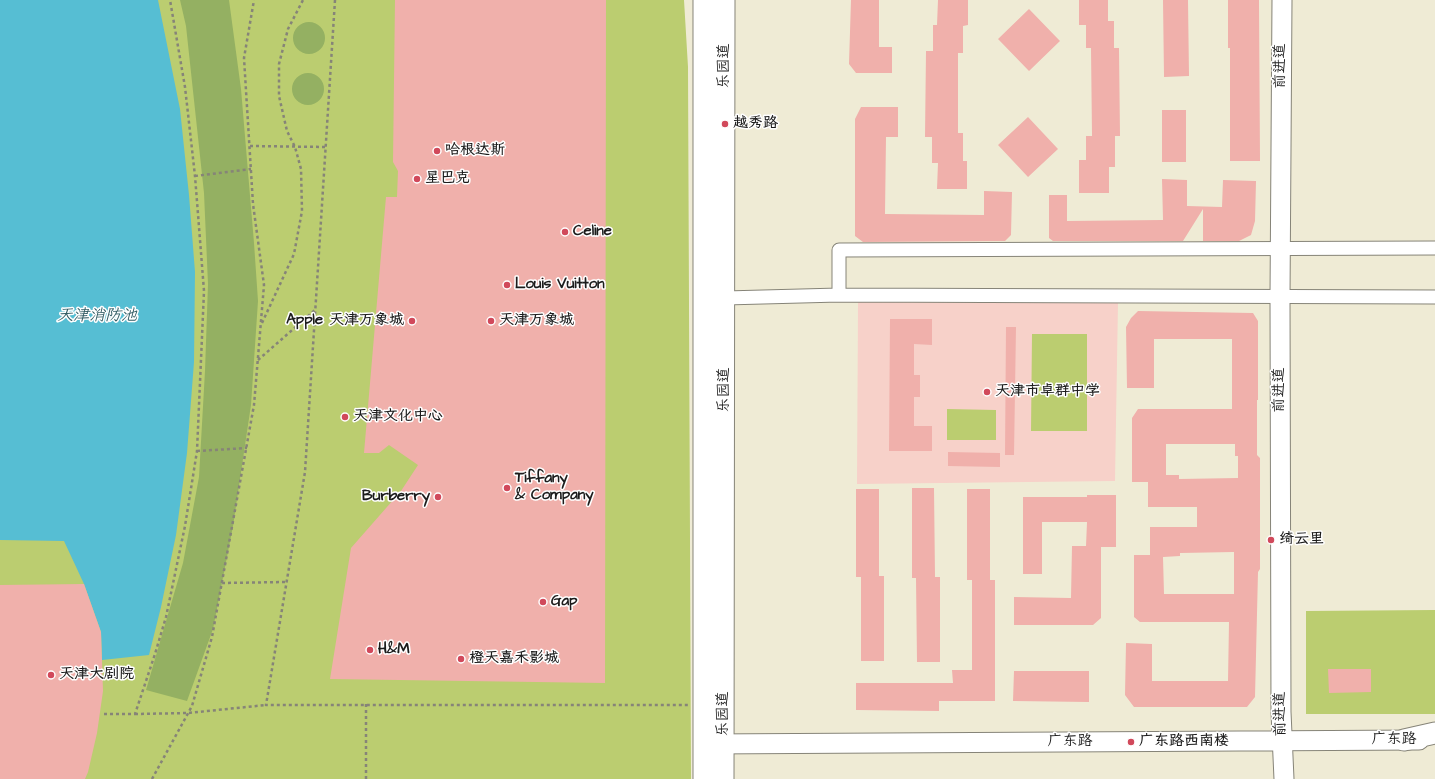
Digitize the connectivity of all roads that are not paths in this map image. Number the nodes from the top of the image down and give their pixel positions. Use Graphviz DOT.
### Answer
graph roads {
  1 [pos="704,0"];
  2 [pos="724,0"];
  3 [pos="1282,0"];
  4 [pos="1293,0"];
  5 [pos="1435,248"];
  6 [pos="1285,249"];
  7 [pos="839,295"];
  8 [pos="1285,297"];
  9 [pos="1435,297"];
  10 [pos="715,298"];
  11 [pos="1435,732"];
  12 [pos="1404,740"];
  13 [pos="1286,741"];
  14 [pos="1435,741"];
  15 [pos="714,744"];
  16 [pos="704,779"];
  17 [pos="723,779"];
  18 [pos="1284,779"];
  19 [pos="1291,779"];
  1 -- 10 [label="main road, 乐园道"];
  2 -- 10 [label="main road, 乐园道"];
  3 -- 6 [label="street, 前进道"];
  4 -- 6 [label="street, 前进道"];
  5 -- 6 [label="street"];
  6 -- 7 [label="street"];
  6 -- 8 [label="street, 前进道"];
  7 -- 8 [label="street"];
  7 -- 10 [label="street"];
  8 -- 9 [label="street"];
  8 -- 13 [label="street, 前进道"];
  10 -- 15 [label="main road, 乐园道"];
  10 -- 15 [label="main road, 乐园道"];
  11 -- 12 [label="main road"];
  12 -- 13 [label="street, 广东路"];
  12 -- 14 [label="street, 广东路"];
  13 -- 15 [label="street, 广东路"];
  13 -- 18 [label="street, 前进道"];
  13 -- 19 [label="street, 前进道"];
  15 -- 16 [label="main road, 乐园道"];
  15 -- 17 [label="main road, 乐园道"];
}
